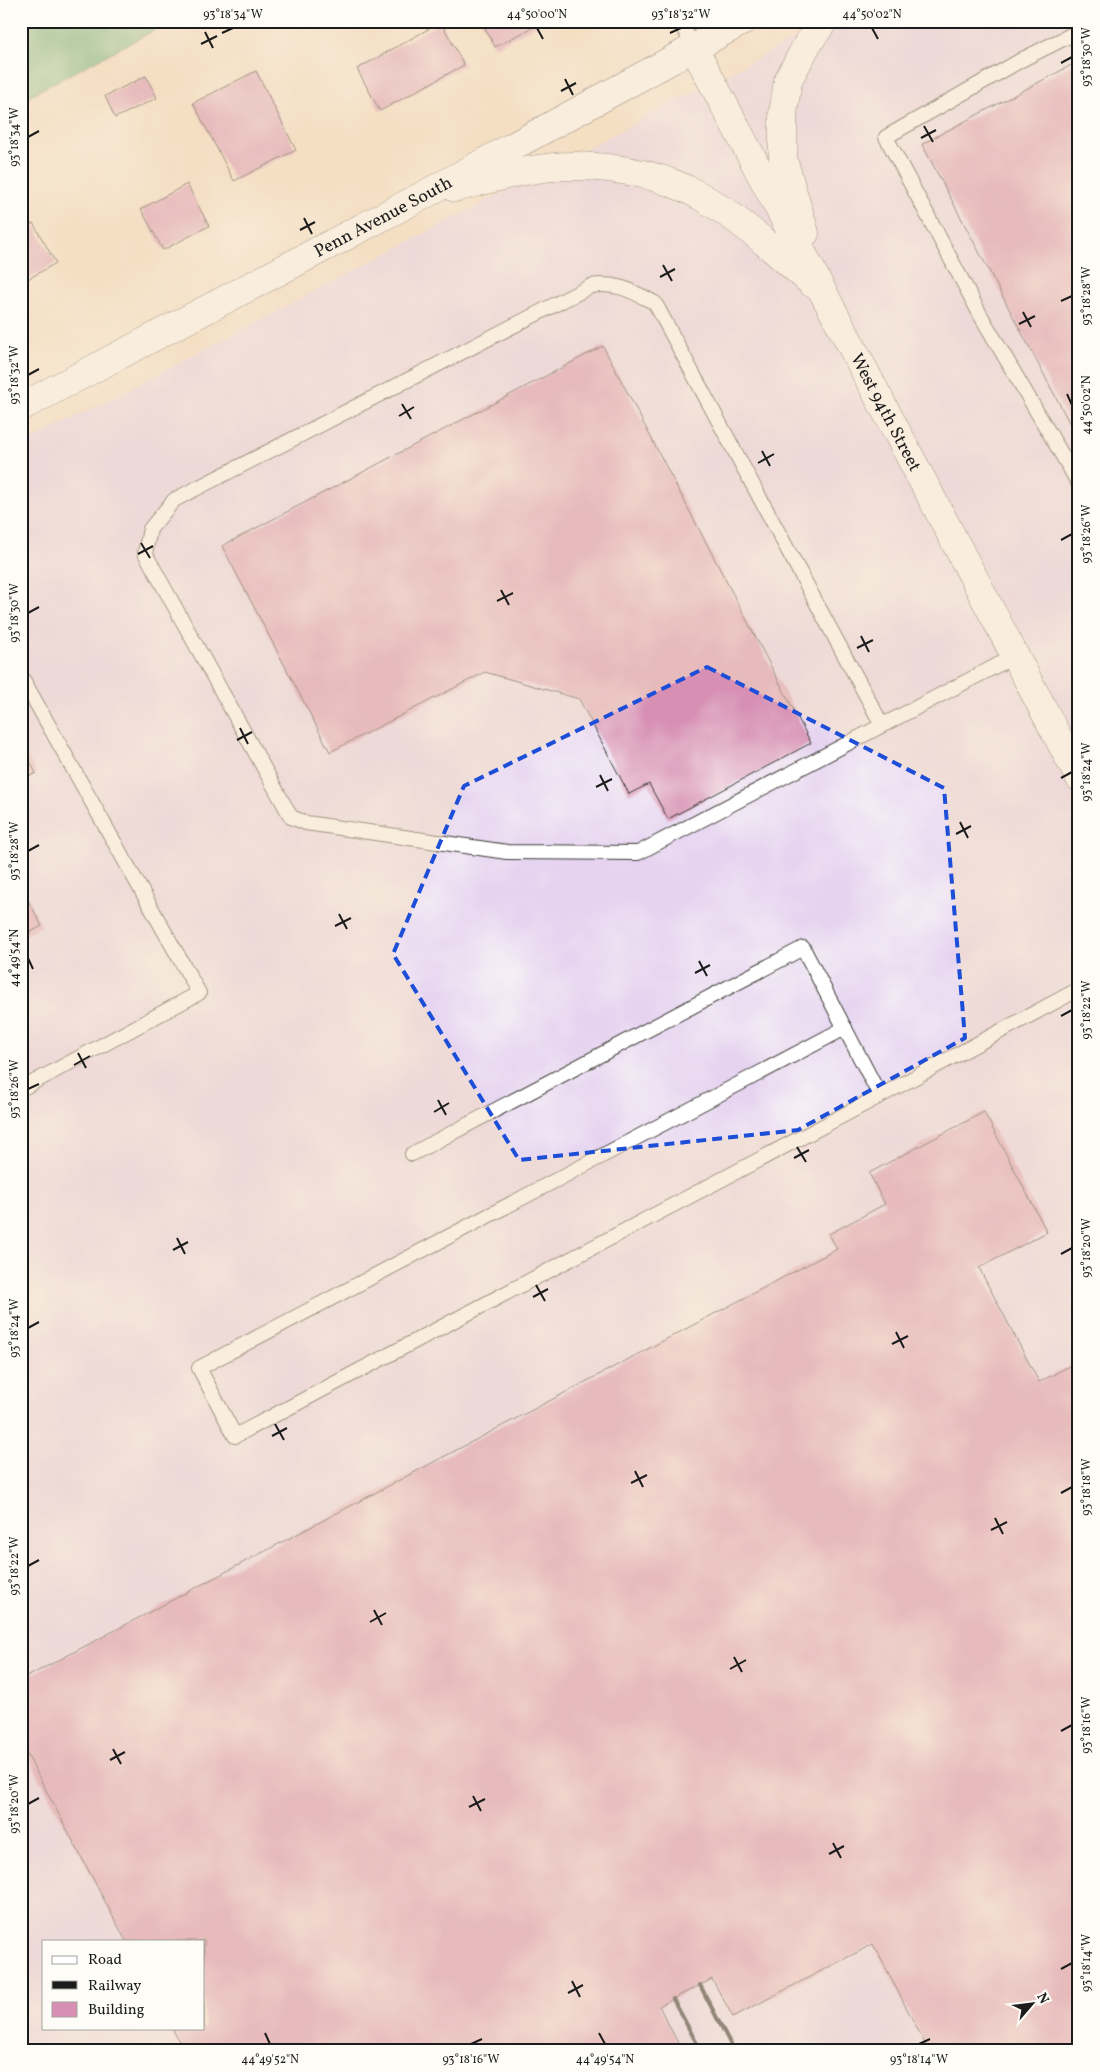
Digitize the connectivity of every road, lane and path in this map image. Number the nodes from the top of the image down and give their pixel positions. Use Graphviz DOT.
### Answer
graph roads {
  1 [pos="680,21"];
  2 [pos="743,21"];
  3 [pos="824,21"];
  4 [pos="1079,31"];
  5 [pos="693,46"];
  6 [pos="422,196"];
  7 [pos="823,292"];
  8 [pos="21,407"];
  9 [pos="1079,484"];
  10 [pos="1015,656"];
  11 [pos="21,676"];
  12 [pos="882,725"];
  13 [pos="1075,760"];
  14 [pos="1079,989"];
  15 [pos="845,1028"];
  16 [pos="21,1089"];
  17 [pos="880,1096"];
  18 [pos="412,1154"];
  1 -- 5 [label="lane"];
  2 -- 5 [label="street, Penn Avenue South"];
  3 -- 7 [label="street"];
  4 -- 9 [label="lane"];
  5 -- 6 [label="street, Penn Avenue South"];
  5 -- 7 [label="street, West 94th Street"];
  6 -- 7 [label="street"];
  6 -- 8 [label="street, Penn Avenue South"];
  7 -- 10 [label="street, West 94th Street"];
  10 -- 12 [label="lane"];
  10 -- 13 [label="street, West 94th Street"];
  11 -- 16 [label="lane"];
  12 -- 12 [label="lane"];
  14 -- 17 [label="lane"];
  15 -- 17 [label="lane"];
  15 -- 17 [label="lane"];
  15 -- 18 [label="lane"];
}
